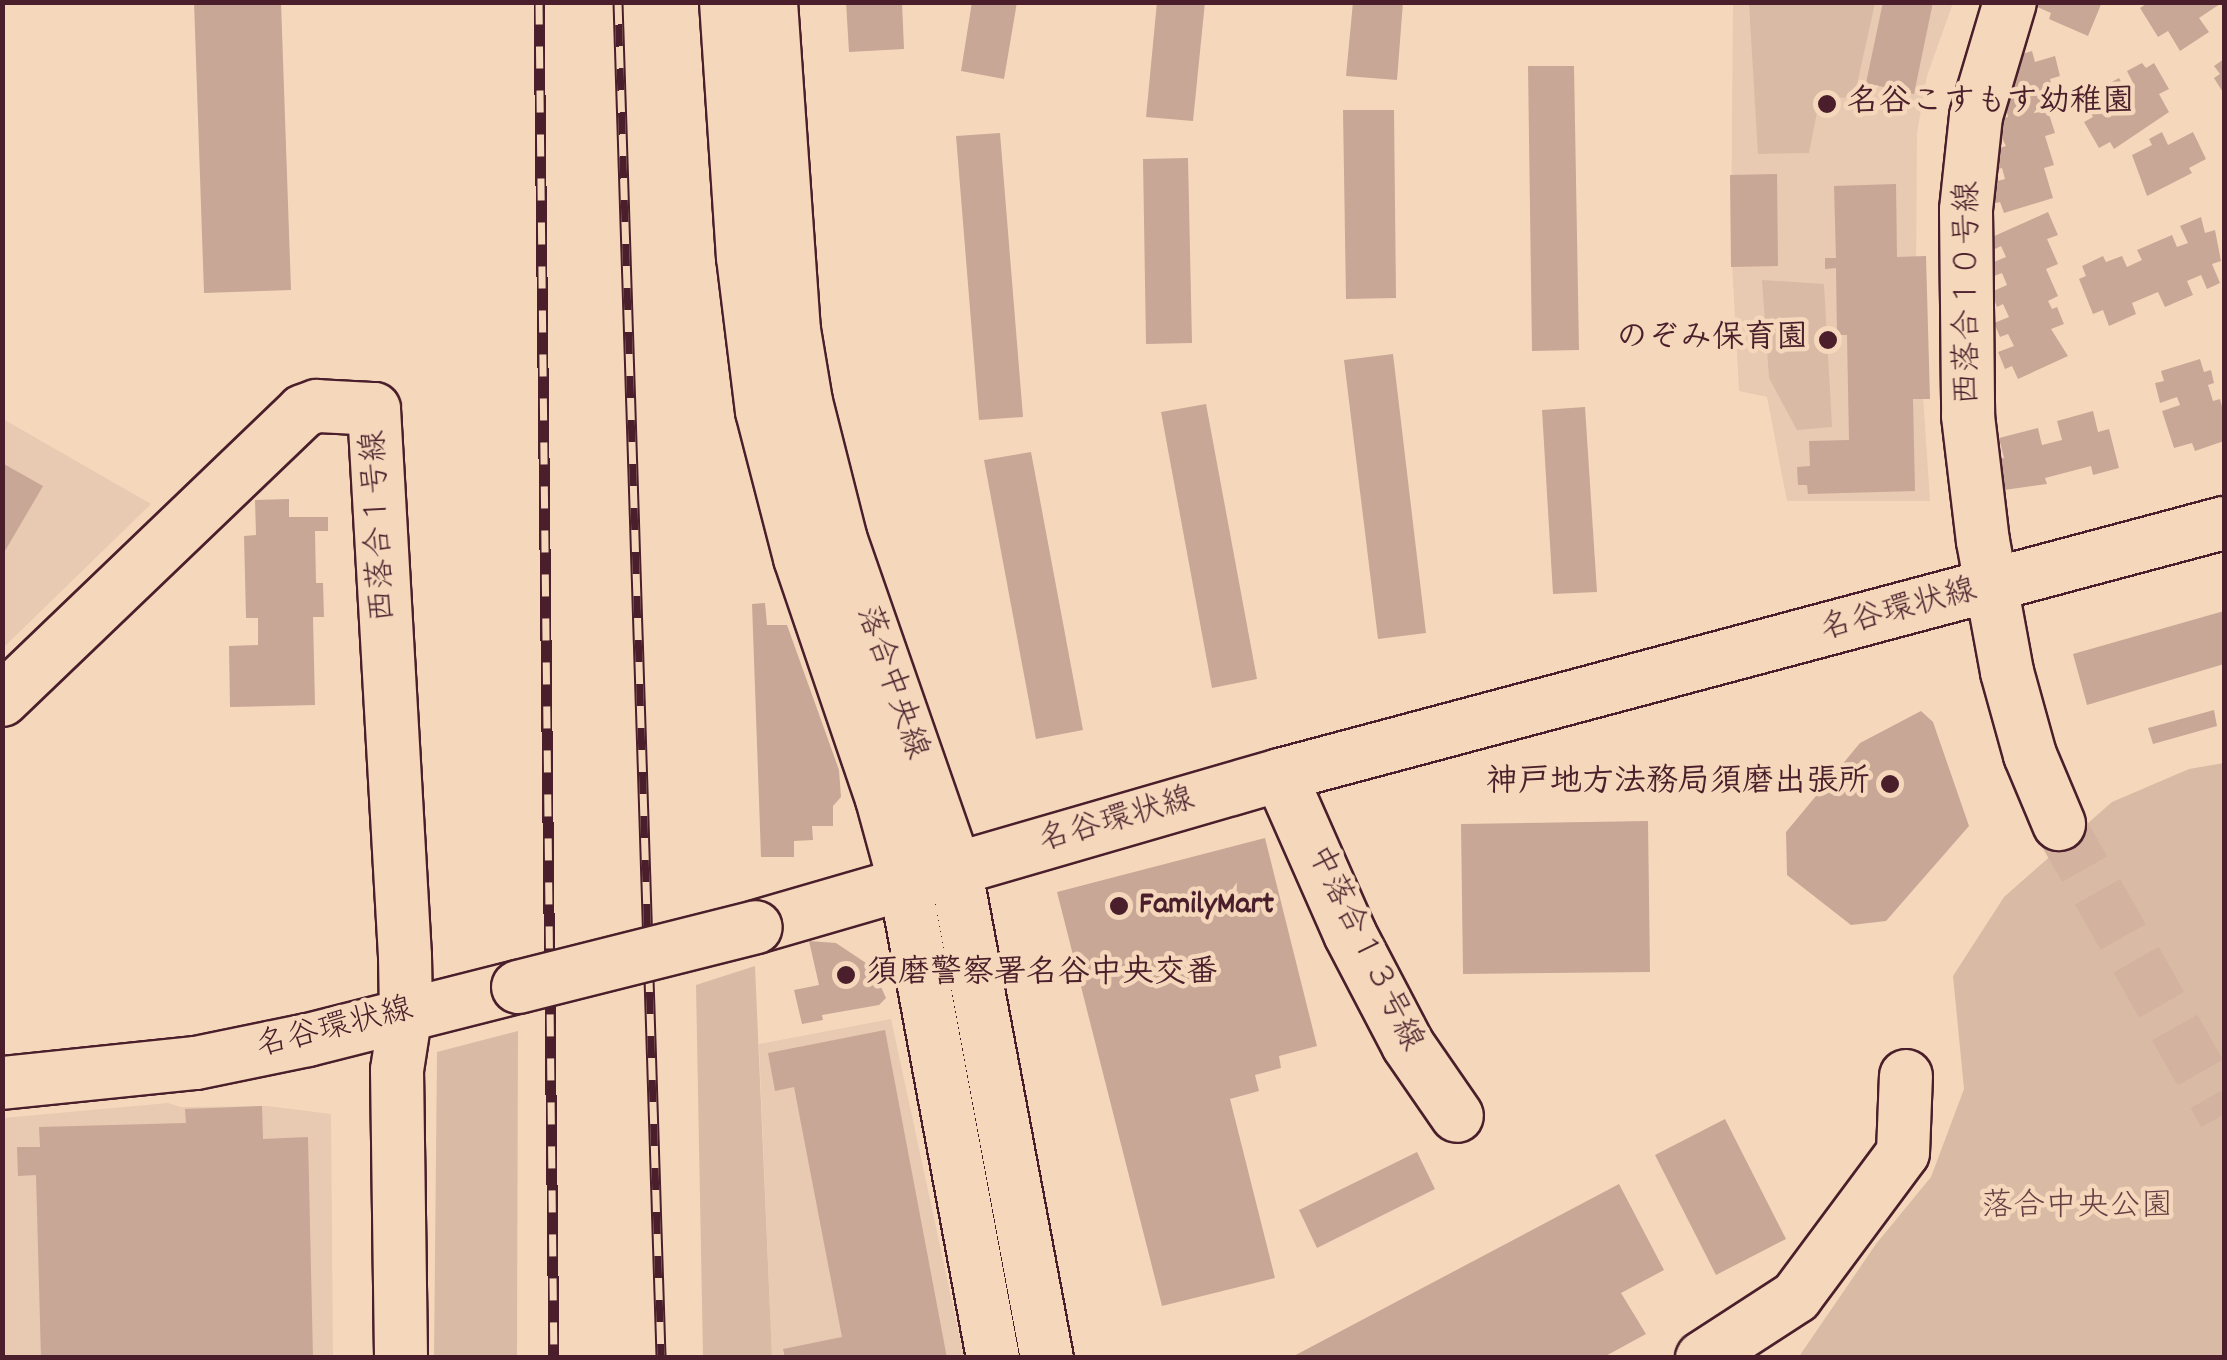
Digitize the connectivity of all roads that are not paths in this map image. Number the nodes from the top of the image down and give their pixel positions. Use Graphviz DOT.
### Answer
graph roads {
  1 [pos="726,2"];
  2 [pos="771,2"];
  3 [pos="2010,2"];
  4 [pos="2224,523"];
  5 [pos="1991,587"];
  6 [pos="2,700"];
  7 [pos="1280,775"];
  8 [pos="2059,824"];
  9 [pos="955,867"];
  10 [pos="905,882"];
  11 [pos="420,1009"];
  12 [pos="1906,1076"];
  13 [pos="2,1083"];
  14 [pos="1457,1116"];
  15 [pos="401,1358"];
  16 [pos="993,1358"];
  17 [pos="1047,1358"];
  18 [pos="1702,1358"];
  1 -- 10 [label="street, 落合中央線"];
  2 -- 9 [label="street, 落合中央線"];
  3 -- 5 [label="street, 西落合１０号線"];
  4 -- 5 [label="street, 名谷環状線"];
  5 -- 7 [label="street, 名谷環状線"];
  5 -- 8 [label="street, 西落合１０号線"];
  6 -- 11 [label="street, 西落合１号線"];
  7 -- 9 [label="street, 名谷環状線"];
  7 -- 14 [label="street, 中落合１３号線"];
  9 -- 10 [label="street, 名谷環状線"];
  9 -- 17 [label="street, 落合中央線"];
  10 -- 11 [label="street, 名谷環状線, bridge"];
  10 -- 16 [label="street, 落合中央線"];
  11 -- 13 [label="street, 名谷環状線"];
  11 -- 15 [label="street"];
  12 -- 18 [label="street"];
}
